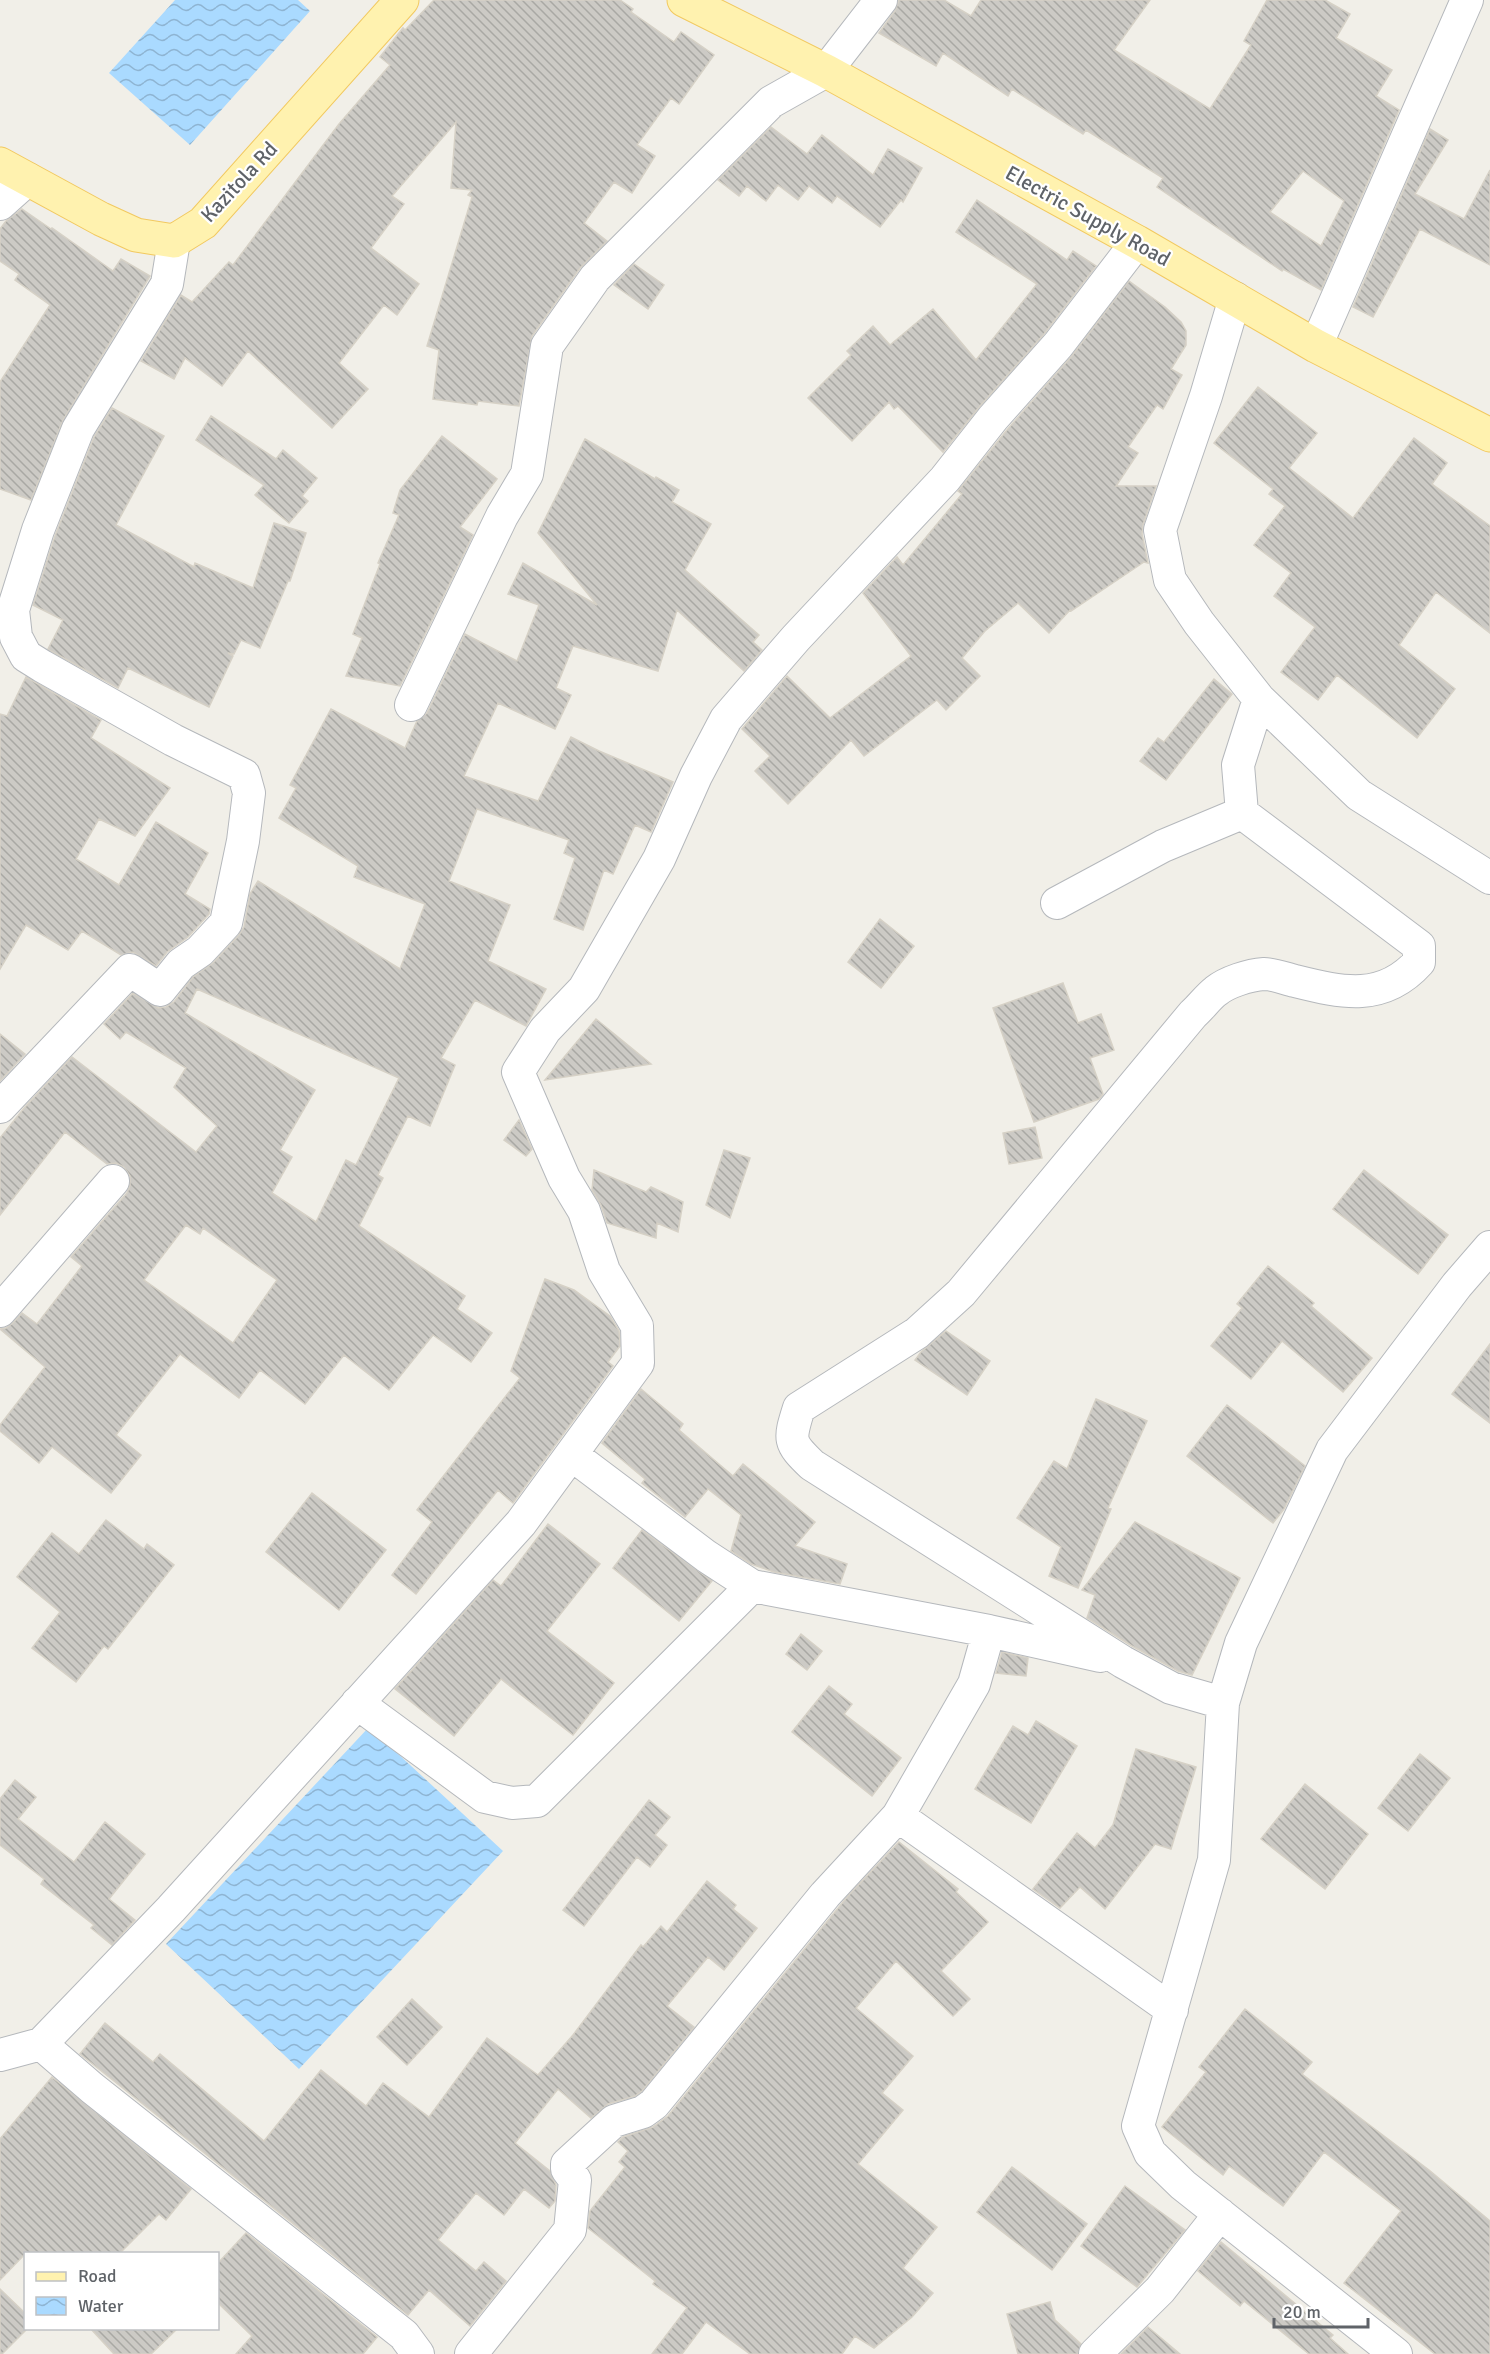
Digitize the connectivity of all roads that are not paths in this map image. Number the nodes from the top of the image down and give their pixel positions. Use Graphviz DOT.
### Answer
graph roads {
  1 [pos="402,0"];
  2 [pos="684,0"];
  3 [pos="880,0"];
  4 [pos="1467,0"];
  5 [pos="826,71"];
  6 [pos="0,164"];
  7 [pos="28,179"];
  8 [pos="0,204"];
  9 [pos="174,241"];
  10 [pos="1137,242"];
  11 [pos="1235,298"];
  12 [pos="1316,346"];
  13 [pos="1490,435"];
  14 [pos="1259,699"];
  15 [pos="411,705"];
  16 [pos="1242,813"];
  17 [pos="1490,878"];
  18 [pos="1057,903"];
  19 [pos="0,1107"];
  20 [pos="113,1181"];
  21 [pos="1490,1247"];
  22 [pos="0,1311"];
  23 [pos="572,1455"];
  24 [pos="752,1586"];
  25 [pos="989,1631"];
  26 [pos="1123,1662"];
  27 [pos="357,1703"];
  28 [pos="1223,1703"];
  29 [pos="898,1816"];
  30 [pos="1172,2010"];
  31 [pos="41,2044"];
  32 [pos="0,2055"];
  33 [pos="1220,2214"];
  34 [pos="418,2354"];
  35 [pos="471,2354"];
  36 [pos="1095,2354"];
  37 [pos="1396,2354"];
  1 -- 9 [label="main road, Kazitola Rd"];
  2 -- 5 [label="main road, Electric Supply Road"];
  3 -- 5 [label="street"];
  4 -- 12 [label="street"];
  5 -- 10 [label="main road, Electric Supply Road"];
  5 -- 15 [label="street"];
  6 -- 7 [label="main road"];
  7 -- 8 [label="street"];
  7 -- 9 [label="main road"];
  9 -- 19 [label="street"];
  10 -- 11 [label="main road, Electric Supply Road"];
  10 -- 23 [label="street"];
  11 -- 12 [label="main road, Electric Supply Road"];
  11 -- 14 [label="street"];
  12 -- 13 [label="main road, Electric Supply Road"];
  14 -- 16 [label="street"];
  14 -- 17 [label="street"];
  16 -- 18 [label="street"];
  16 -- 26 [label="street"];
  20 -- 22 [label="street"];
  21 -- 28 [label="street"];
  23 -- 24 [label="street"];
  23 -- 27 [label="street"];
  24 -- 25 [label="street"];
  24 -- 27 [label="street"];
  25 -- 26 [label="street"];
  25 -- 29 [label="street"];
  26 -- 28 [label="street"];
  27 -- 31 [label="street"];
  28 -- 30 [label="street"];
  29 -- 30 [label="street"];
  29 -- 35 [label="street"];
  30 -- 33 [label="street"];
  31 -- 32 [label="street"];
  31 -- 34 [label="street"];
  33 -- 36 [label="street"];
  33 -- 37 [label="street"];
}
